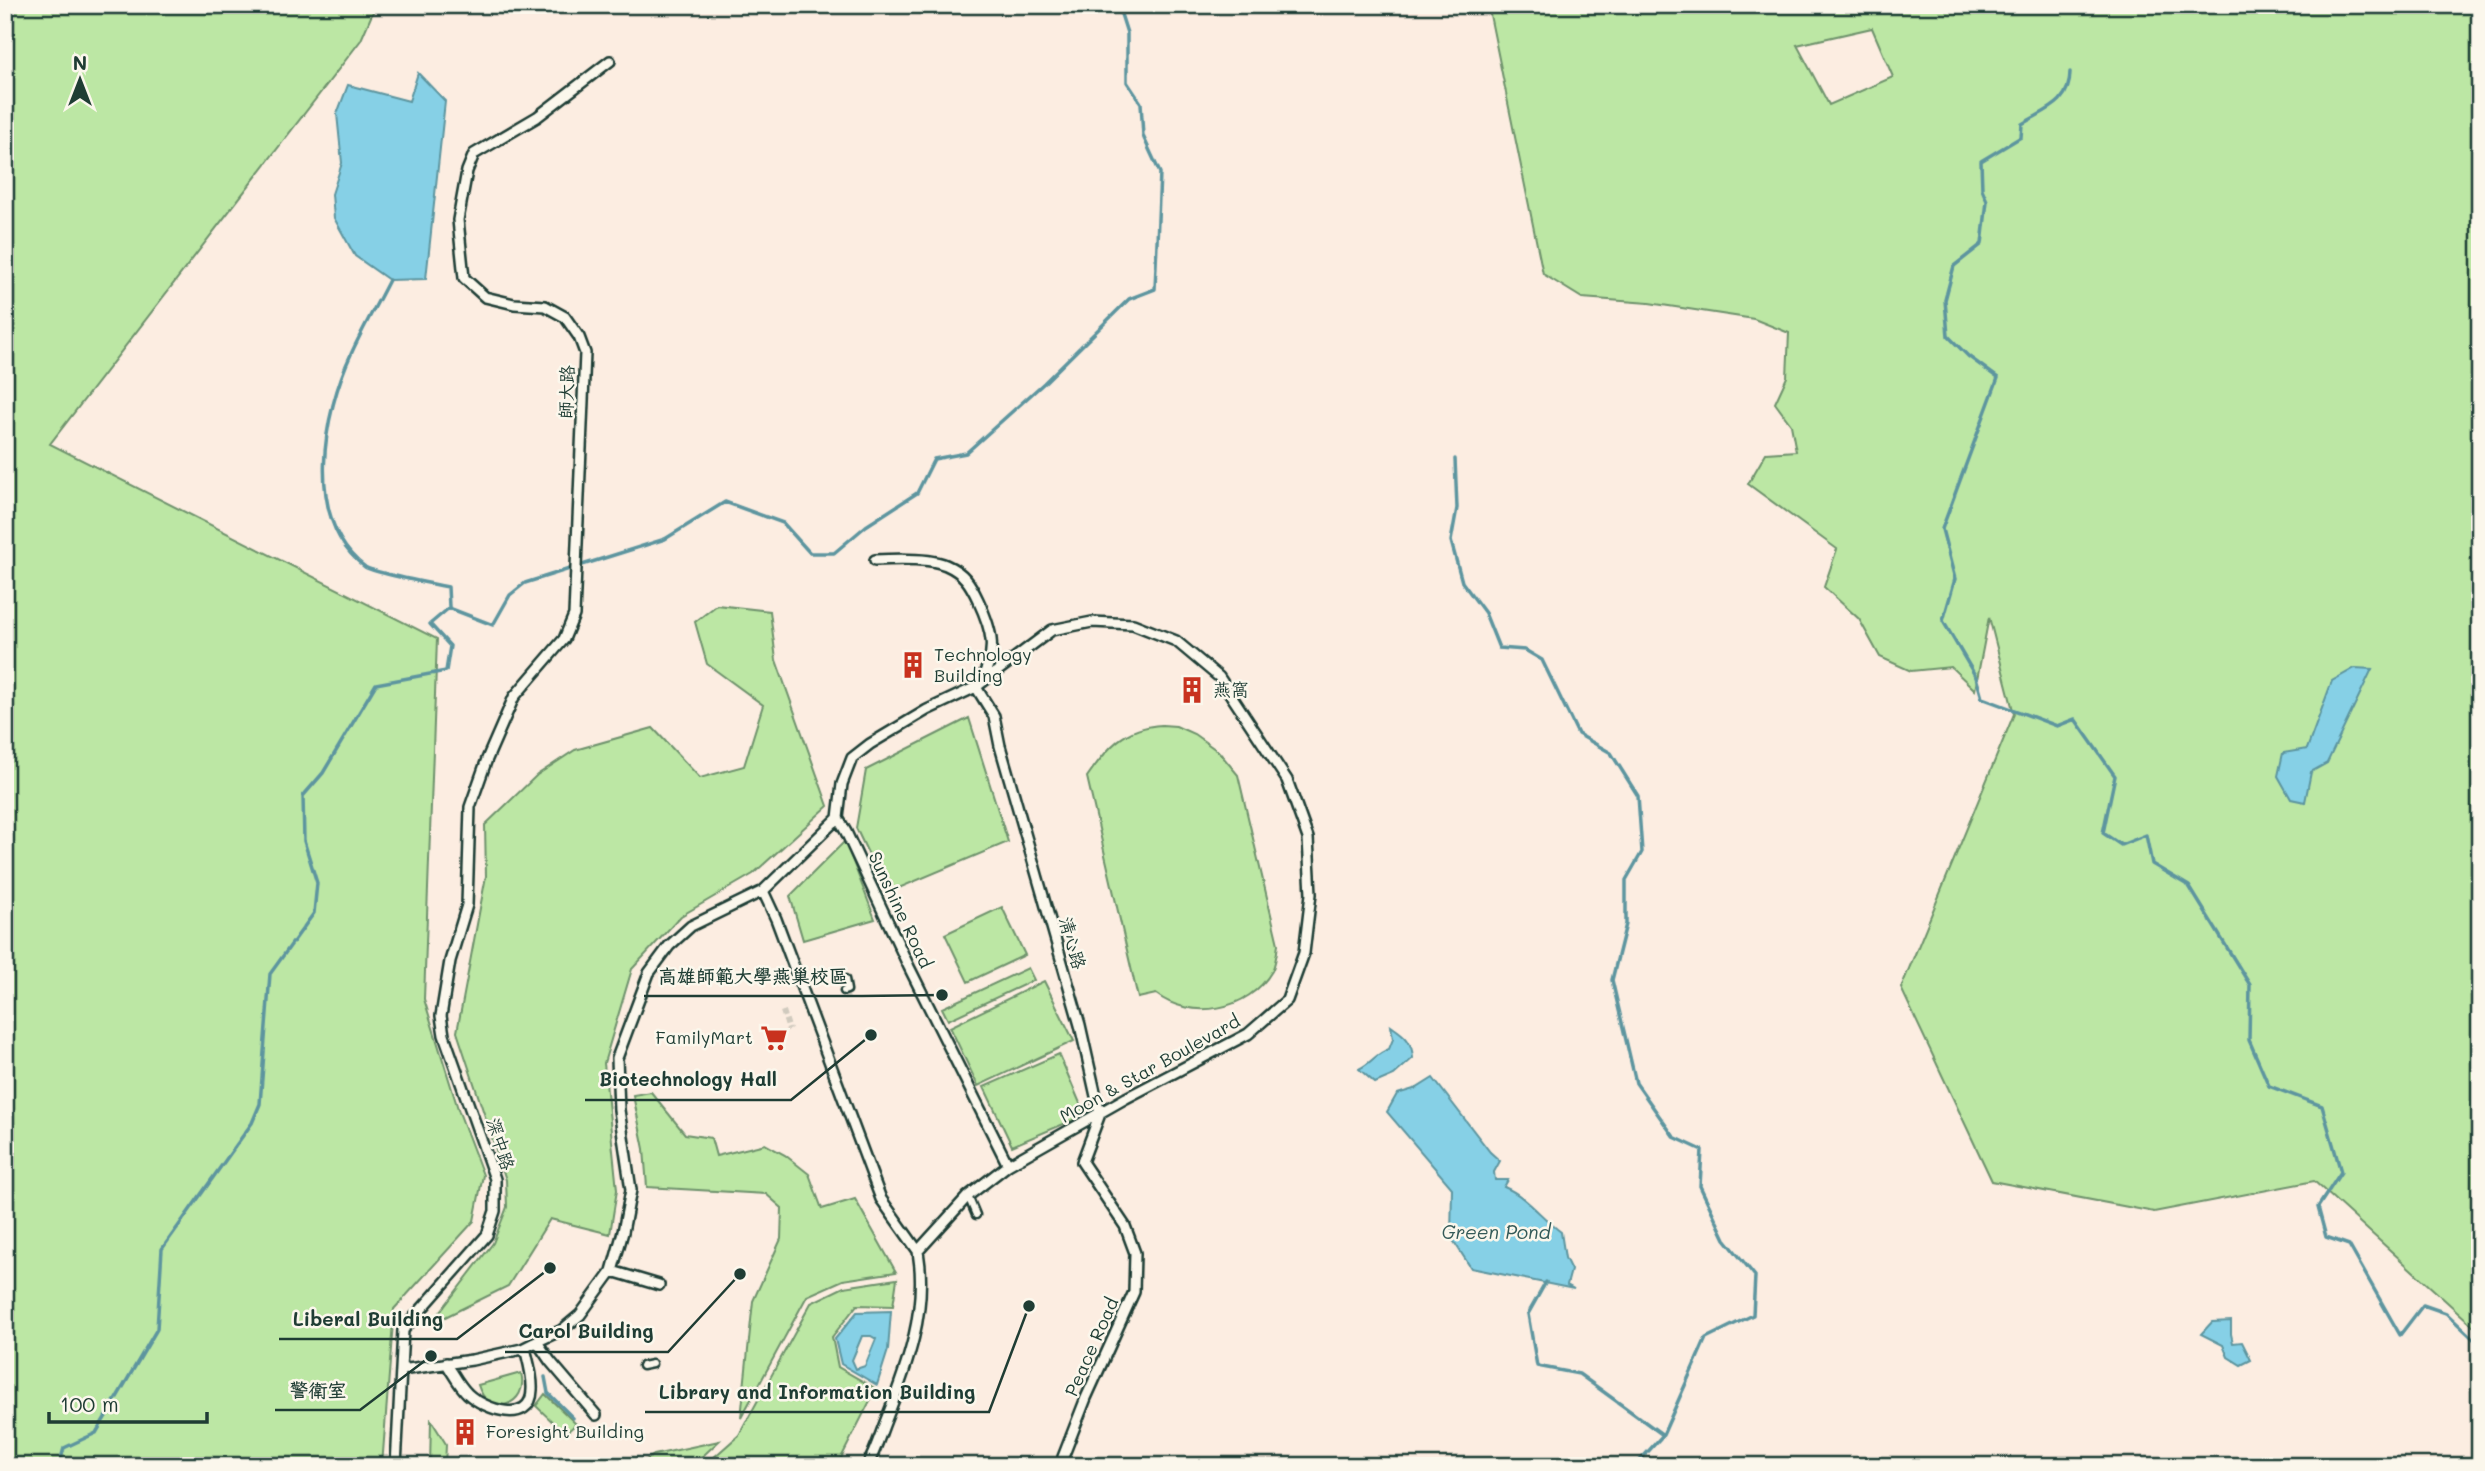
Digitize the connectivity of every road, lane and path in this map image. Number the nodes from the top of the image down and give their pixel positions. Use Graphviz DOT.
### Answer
graph roads {
  1 [pos="610,61"];
  2 [pos="875,560"];
  3 [pos="976,687"];
  4 [pos="470,807"];
  5 [pos="838,818"];
  6 [pos="763,891"];
  7 [pos="841,980"];
  8 [pos="844,990"];
  9 [pos="1100,1114"];
  10 [pos="1008,1165"];
  11 [pos="968,1196"];
  12 [pos="976,1215"];
  13 [pos="918,1251"];
  14 [pos="612,1271"];
  15 [pos="659,1285"];
  16 [pos="537,1342"];
  17 [pos="525,1348"];
  18 [pos="446,1363"];
  19 [pos="652,1364"];
  20 [pos="642,1366"];
  21 [pos="403,1369"];
  22 [pos="596,1415"];
  23 [pos="396,1466"];
  24 [pos="867,1466"];
  25 [pos="1064,1466"];
  1 -- 4 [label="street, 師大路"];
  2 -- 3 [label="street"];
  3 -- 5 [label="street, Moon & Star Boulevard"];
  3 -- 9 [label="street, 清心路"];
  3 -- 9 [label="street, Moon & Star Boulevard"];
  4 -- 21 [label="street, 深中路"];
  5 -- 6 [label="street"];
  5 -- 10 [label="street, Sunshine Road"];
  6 -- 13 [label="street"];
  6 -- 14 [label="street"];
  7 -- 8 [label="street"];
  9 -- 10 [label="street, Moon & Star Boulevard"];
  9 -- 25 [label="street"];
  10 -- 11 [label="street, Moon & Star Boulevard"];
  11 -- 12 [label="street"];
  11 -- 13 [label="street, Moon & Star Boulevard"];
  13 -- 24 [label="street"];
  14 -- 15 [label="street"];
  14 -- 16 [label="street"];
  16 -- 17 [label="street"];
  16 -- 22 [label="street"];
  17 -- 18 [label="street"];
  17 -- 18 [label="street"];
  18 -- 21 [label="street"];
  19 -- 20 [label="street"];
  21 -- 23 [label="street, 深中路"];
}
